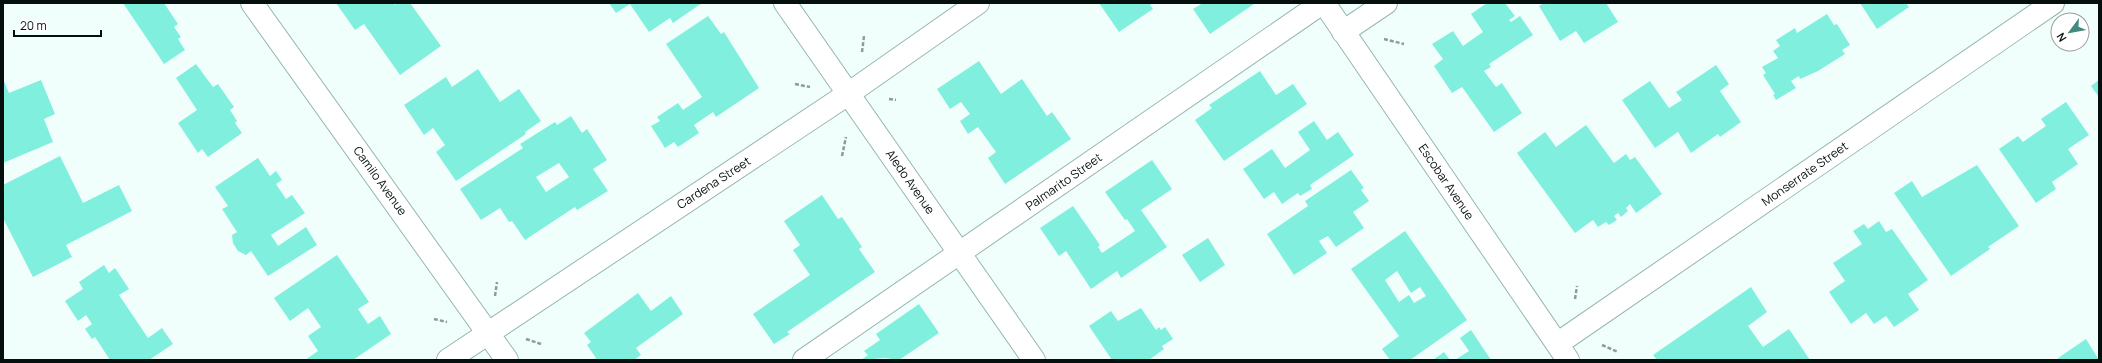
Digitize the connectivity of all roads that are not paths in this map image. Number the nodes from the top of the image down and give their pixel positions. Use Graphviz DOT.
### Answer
graph roads {
  1 [pos="252,3"];
  2 [pos="785,3"];
  3 [pos="978,3"];
  4 [pos="1323,3"];
  5 [pos="1386,3"];
  6 [pos="2053,3"];
  7 [pos="1343,32"];
  8 [pos="848,94"];
  9 [pos="960,254"];
  10 [pos="488,332"];
  11 [pos="1563,352"];
  12 [pos="448,360"];
  13 [pos="507,360"];
  14 [pos="804,360"];
  15 [pos="1034,360"];
  1 -- 10 [label="street, Camilo Avenue"];
  2 -- 8 [label="street, Aledo Avenue"];
  3 -- 8 [label="street, Cardena Street"];
  4 -- 7 [label="street, Escobar Avenue"];
  4 -- 9 [label="street, Palmarito Street"];
  5 -- 7 [label="street"];
  6 -- 11 [label="street, Monserrate Street"];
  7 -- 11 [label="street, Escobar Avenue"];
  8 -- 9 [label="street, Aledo Avenue"];
  8 -- 10 [label="street, Cardena Street"];
  9 -- 14 [label="street, Palmarito Street"];
  9 -- 15 [label="street, Aledo Avenue"];
  10 -- 12 [label="street, Cardena Street"];
  10 -- 13 [label="street, Camilo Avenue"];
}
